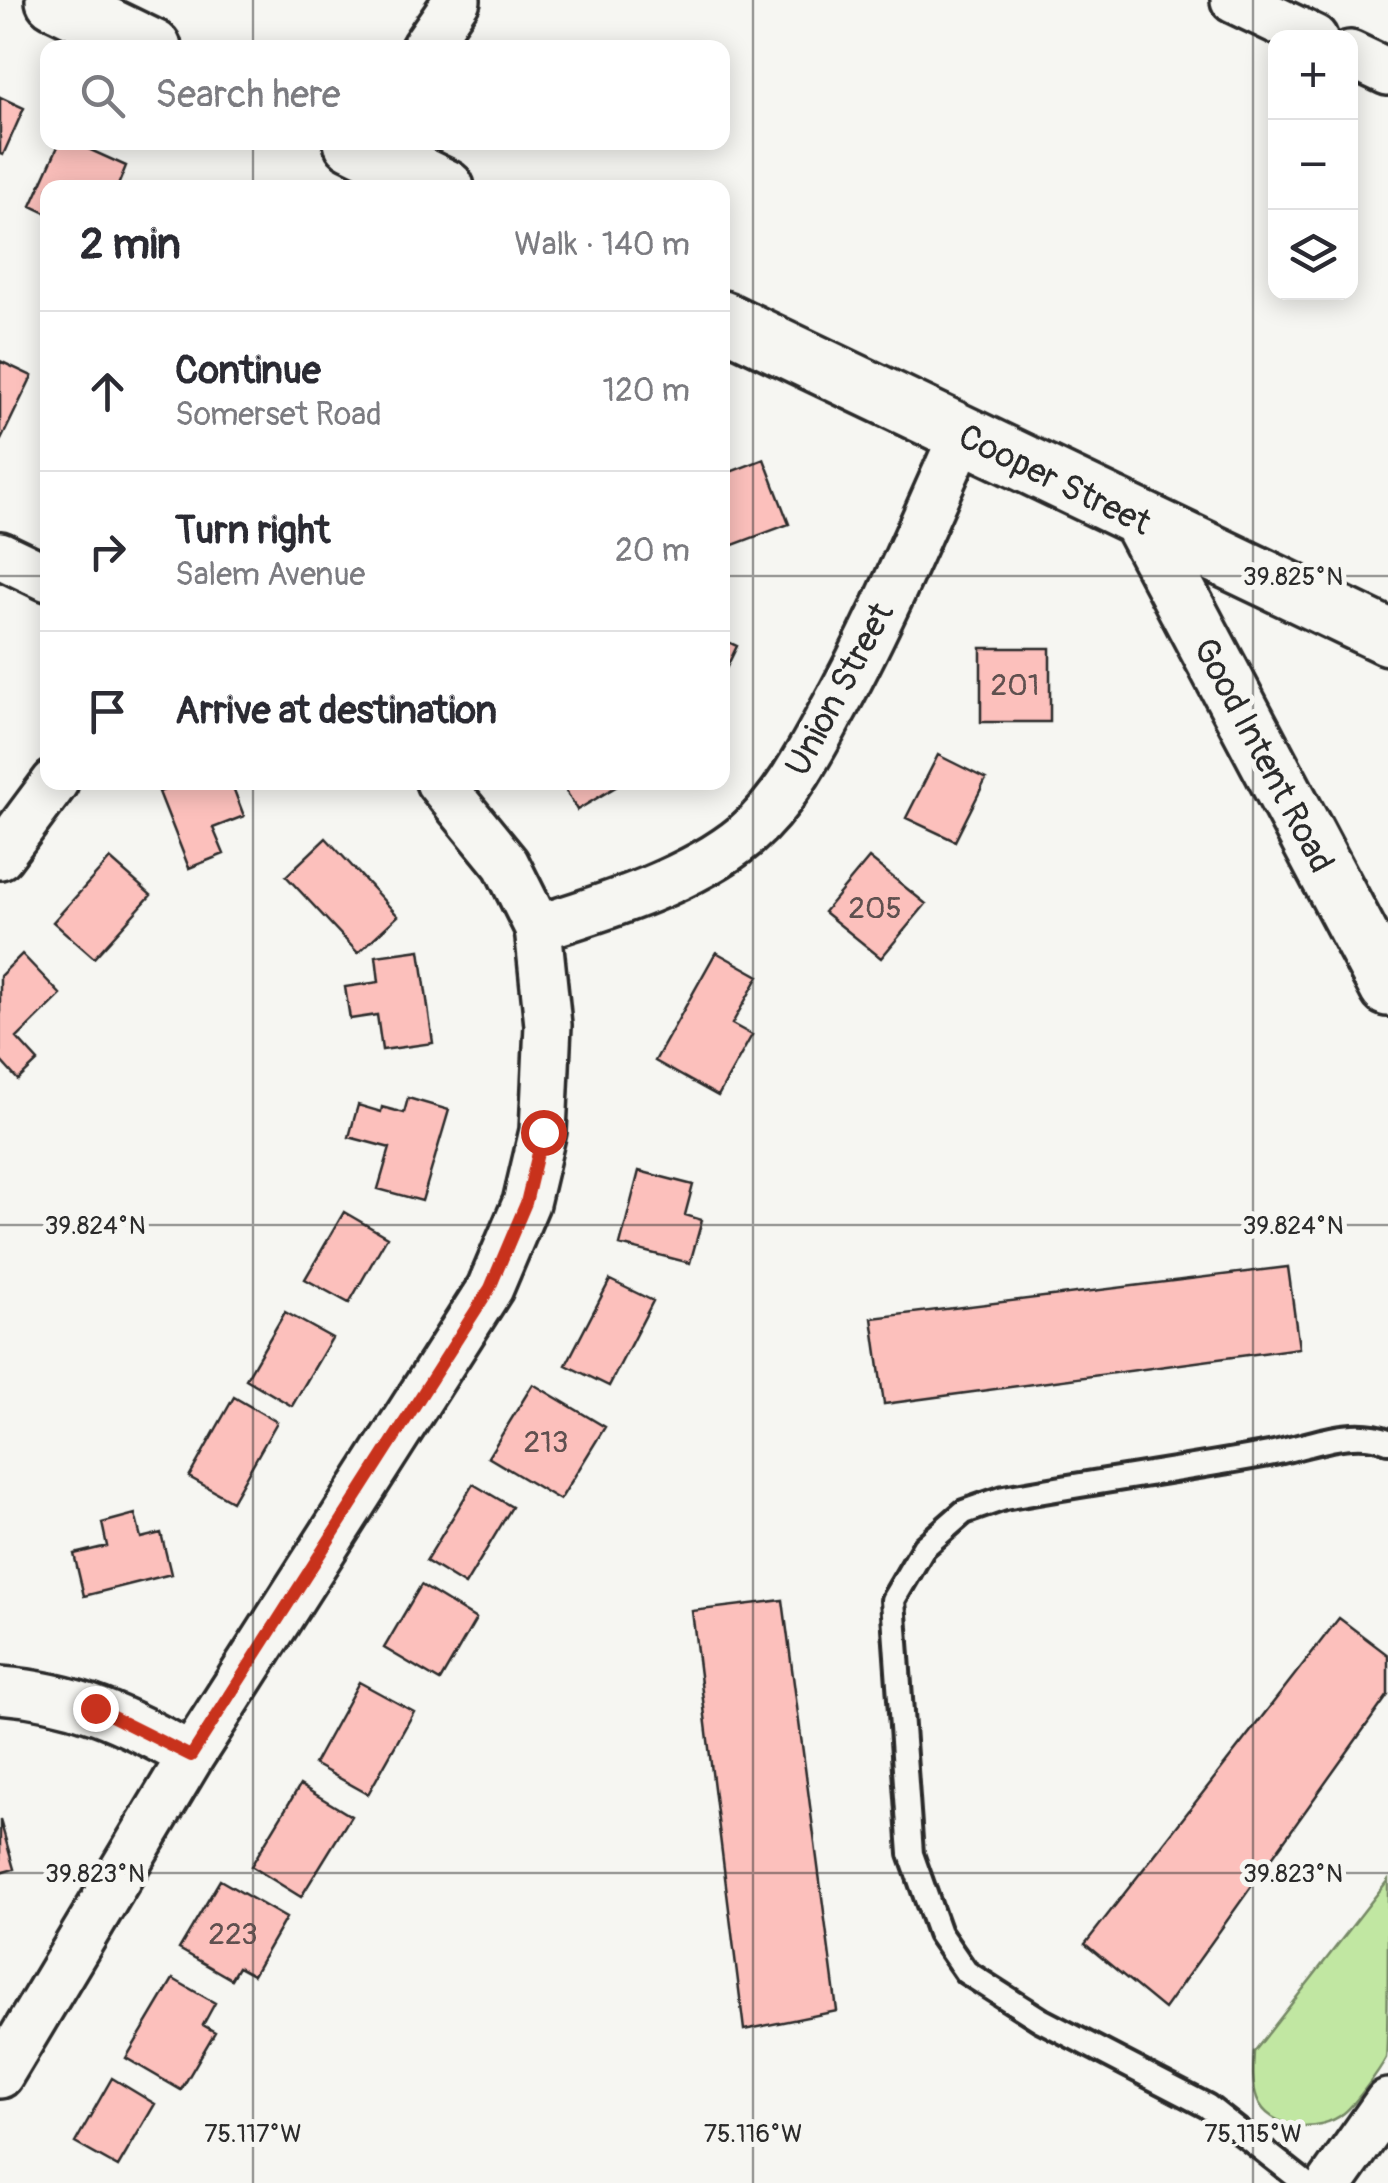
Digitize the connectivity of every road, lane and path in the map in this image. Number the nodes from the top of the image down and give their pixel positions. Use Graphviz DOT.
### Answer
graph roads {
  1 [pos="54,0"];
  2 [pos="457,0"];
  3 [pos="1234,0"];
  4 [pos="1297,30"];
  5 [pos="137,40"];
  6 [pos="430,40"];
  7 [pos="1358,58"];
  8 [pos="1388,72"];
  9 [pos="375,150"];
  10 [pos="431,180"];
  11 [pos="730,323"];
  12 [pos="963,434"];
  13 [pos="1141,522"];
  14 [pos="0,555"];
  15 [pos="40,574"];
  16 [pos="1388,637"];
  17 [pos="50,790"];
  18 [pos="446,790"];
  19 [pos="0,856"];
  20 [pos="538,928"];
  21 [pos="1388,988"];
  22 [pos="1388,1441"];
  23 [pos="0,1690"];
  24 [pos="191,1756"];
  25 [pos="0,2075"];
  26 [pos="1388,2102"];
  27 [pos="1305,2183"];
  28 [pos="1331,2183"];
  1 -- 5 [label="main road"];
  2 -- 6 [label="street"];
  3 -- 4 [label="street"];
  7 -- 8 [label="street"];
  9 -- 10 [label="main road"];
  11 -- 12 [label="main road, Cooper Street"];
  12 -- 13 [label="main road, Cooper Street"];
  12 -- 20 [label="street, Union Street"];
  13 -- 16 [label="main road, Cooper Street"];
  13 -- 21 [label="main road, Good Intent Road"];
  14 -- 15 [label="street"];
  17 -- 19 [label="street"];
  18 -- 20 [label="street"];
  20 -- 24 [label="street"];
  22 -- 27 [label="lane"];
  23 -- 24 [label="street"];
  24 -- 25 [label="street"];
  26 -- 28 [label="street"];
}
